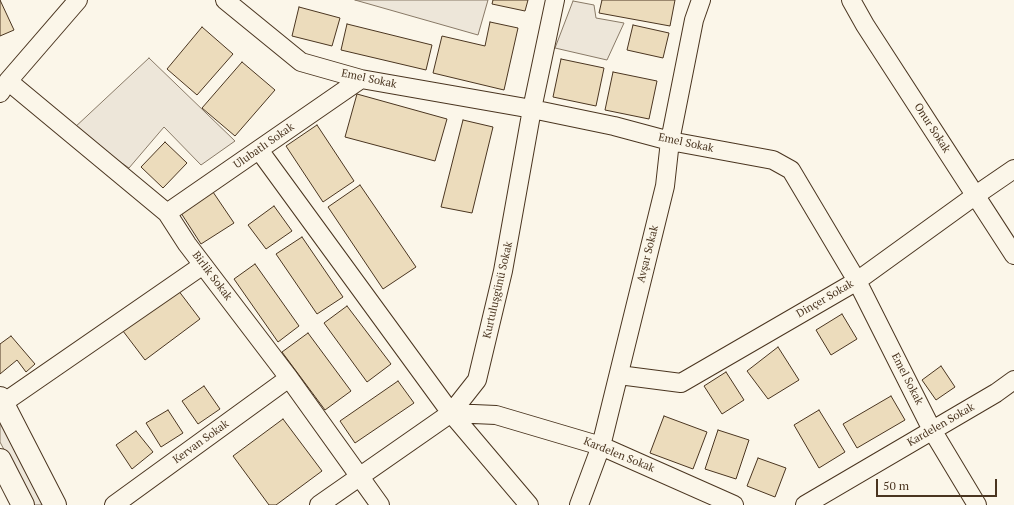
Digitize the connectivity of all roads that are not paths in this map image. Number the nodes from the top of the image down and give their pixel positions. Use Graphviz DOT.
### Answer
graph roads {
  1 [pos="78,0"];
  2 [pos="225,0"];
  3 [pos="555,0"];
  4 [pos="701,0"];
  5 [pos="851,0"];
  6 [pos="362,79"];
  7 [pos="4,87"];
  8 [pos="532,109"];
  9 [pos="670,141"];
  10 [pos="259,150"];
  11 [pos="1014,169"];
  12 [pos="976,195"];
  13 [pos="167,213"];
  14 [pos="1014,255"];
  15 [pos="203,265"];
  16 [pos="856,280"];
  17 [pos="619,376"];
  18 [pos="289,378"];
  19 [pos="1014,380"];
  20 [pos="1,400"];
  21 [pos="451,413"];
  22 [pos="932,430"];
  23 [pos="601,446"];
  24 [pos="0,460"];
  25 [pos="359,477"];
  26 [pos="23,505"];
  27 [pos="55,505"];
  28 [pos="114,505"];
  29 [pos="319,505"];
  30 [pos="380,505"];
  31 [pos="528,505"];
  32 [pos="579,505"];
  33 [pos="734,505"];
  34 [pos="805,505"];
  35 [pos="977,505"];
  1 -- 7 [label="street"];
  2 -- 6 [label="street, Emel Sokak"];
  3 -- 8 [label="street, Kurtuluşgünü Sokak"];
  4 -- 9 [label="street, Avşar Sokak"];
  5 -- 12 [label="street, Onur Sokak"];
  6 -- 8 [label="street, Emel Sokak"];
  6 -- 10 [label="street, Ulubatlı Sokak"];
  7 -- 13 [label="street, Birlik Sokak"];
  8 -- 9 [label="street, Emel Sokak"];
  8 -- 21 [label="street, Kurtuluşgünü Sokak"];
  9 -- 16 [label="street, Emel Sokak"];
  9 -- 17 [label="street, Avşar Sokak"];
  10 -- 13 [label="street, Ulubatlı Sokak"];
  10 -- 21 [label="street"];
  11 -- 12 [label="street, Dinçer Sokak"];
  12 -- 14 [label="street, Onur Sokak"];
  12 -- 16 [label="street, Dinçer Sokak"];
  13 -- 15 [label="street, Birlik Sokak"];
  15 -- 18 [label="street, Birlik Sokak"];
  15 -- 20 [label="street"];
  16 -- 17 [label="street, Dinçer Sokak"];
  16 -- 22 [label="street, Emel Sokak"];
  17 -- 23 [label="street, Avşar Sokak"];
  18 -- 25 [label="street, Birlik Sokak"];
  18 -- 28 [label="street, Kervan Sokak"];
  19 -- 22 [label="street, Kardelen Sokak"];
  20 -- 27 [label="main road"];
  21 -- 23 [label="street, Kardelen Sokak"];
  21 -- 25 [label="street, Kurtuluşgünü Sokak"];
  21 -- 31 [label="street"];
  22 -- 34 [label="street, Kardelen Sokak"];
  22 -- 35 [label="street, Emel Sokak"];
  23 -- 32 [label="street, Avşar Sokak"];
  23 -- 33 [label="street, Kardelen Sokak"];
  24 -- 26 [label="main road"];
  25 -- 29 [label="street, Kurtuluşgünü Sokak"];
  25 -- 30 [label="street, Birlik Sokak"];
}
